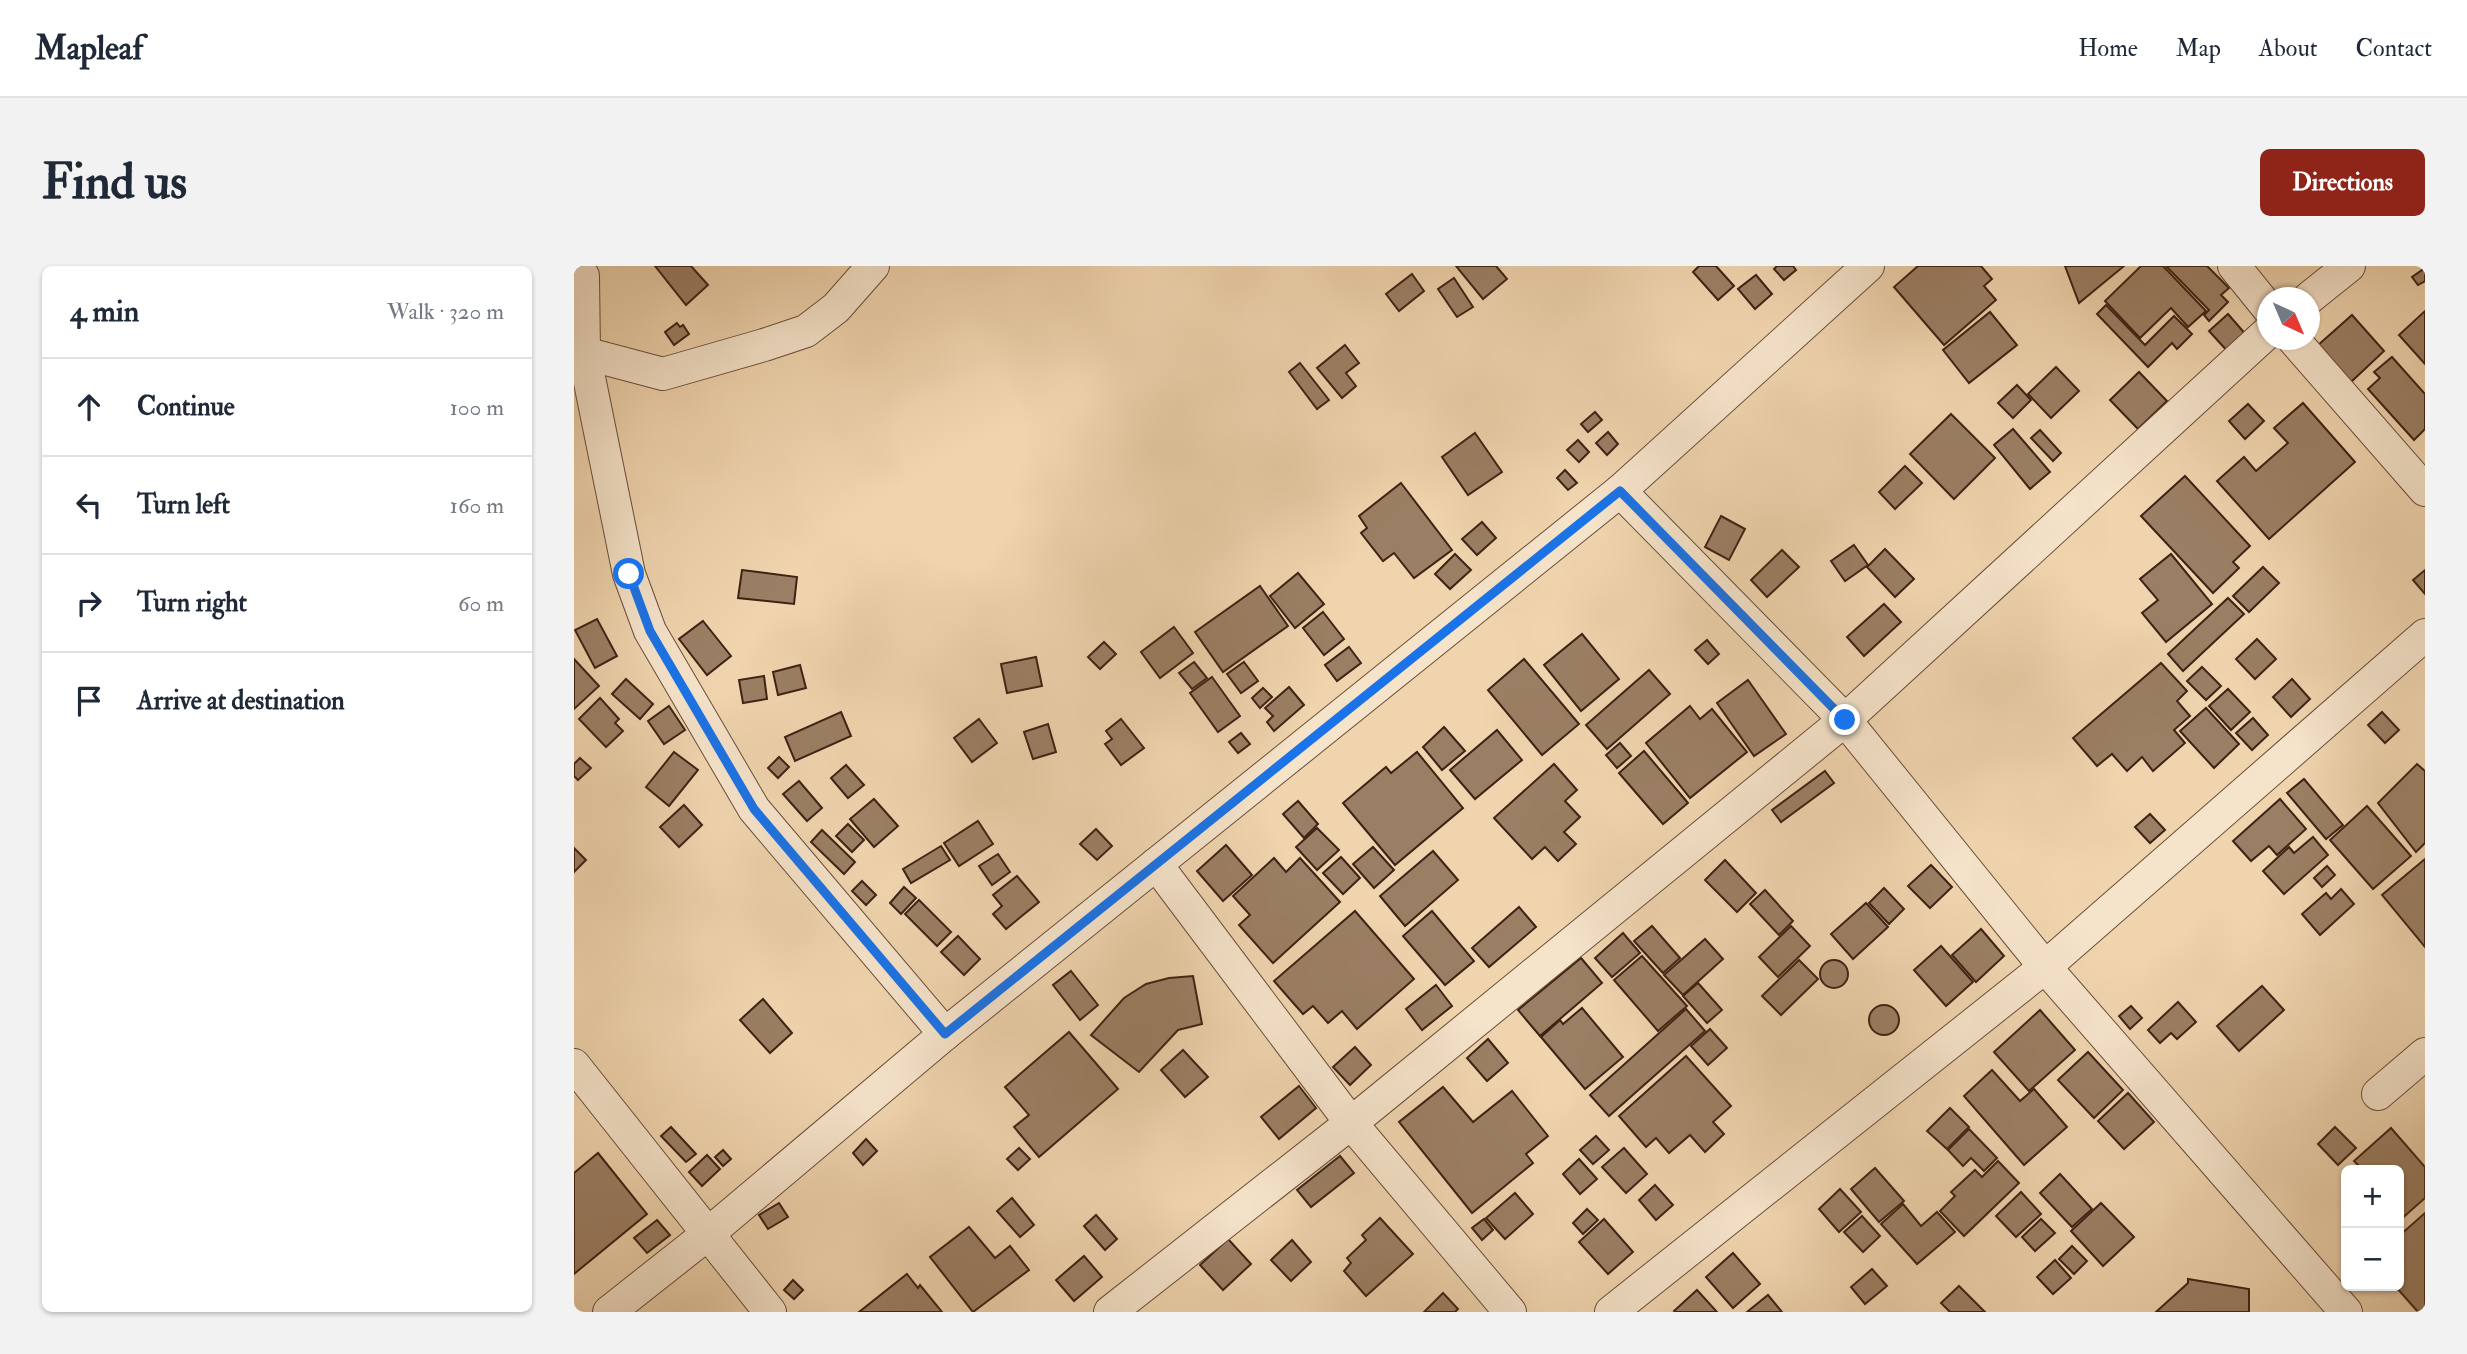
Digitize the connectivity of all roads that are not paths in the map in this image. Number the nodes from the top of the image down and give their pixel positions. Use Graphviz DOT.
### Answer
graph roads {
  1 [pos="873,266"];
  2 [pos="1868,266"];
  3 [pos="2234,266"];
  4 [pos="2349,266"];
  5 [pos="574,269"];
  6 [pos="2320,289"];
  7 [pos="2257,295"];
  8 [pos="2257,341"];
  9 [pos="2303,350"];
  10 [pos="584,353"];
  11 [pos="2425,490"];
  12 [pos="1620,491"];
  13 [pos="2425,635"];
  14 [pos="1845,720"];
  15 [pos="1156,864"];
  16 [pos="2045,967"];
  17 [pos="945,1034"];
  18 [pos="2425,1054"];
  19 [pos="574,1065"];
  20 [pos="2378,1094"];
  21 [pos="1351,1123"];
  22 [pos="709,1233"];
  23 [pos="608,1312"];
  24 [pos="770,1312"];
  25 [pos="1110,1312"];
  26 [pos="1510,1312"];
  27 [pos="1611,1312"];
  28 [pos="2346,1312"];
  1 -- 10 [label="street"];
  2 -- 12 [label="street"];
  3 -- 7 [label="street"];
  4 -- 6 [label="street"];
  5 -- 10 [label="street"];
  8 -- 14 [label="street"];
  9 -- 11 [label="street"];
  10 -- 17 [label="street"];
  12 -- 14 [label="street"];
  12 -- 15 [label="street"];
  13 -- 16 [label="street"];
  14 -- 16 [label="street"];
  14 -- 21 [label="street"];
  15 -- 17 [label="street"];
  15 -- 21 [label="street"];
  16 -- 27 [label="street"];
  16 -- 28 [label="street"];
  17 -- 22 [label="street"];
  18 -- 20 [label="street"];
  19 -- 22 [label="street"];
  21 -- 25 [label="street"];
  21 -- 26 [label="street"];
  22 -- 23 [label="street"];
  22 -- 24 [label="street"];
}
